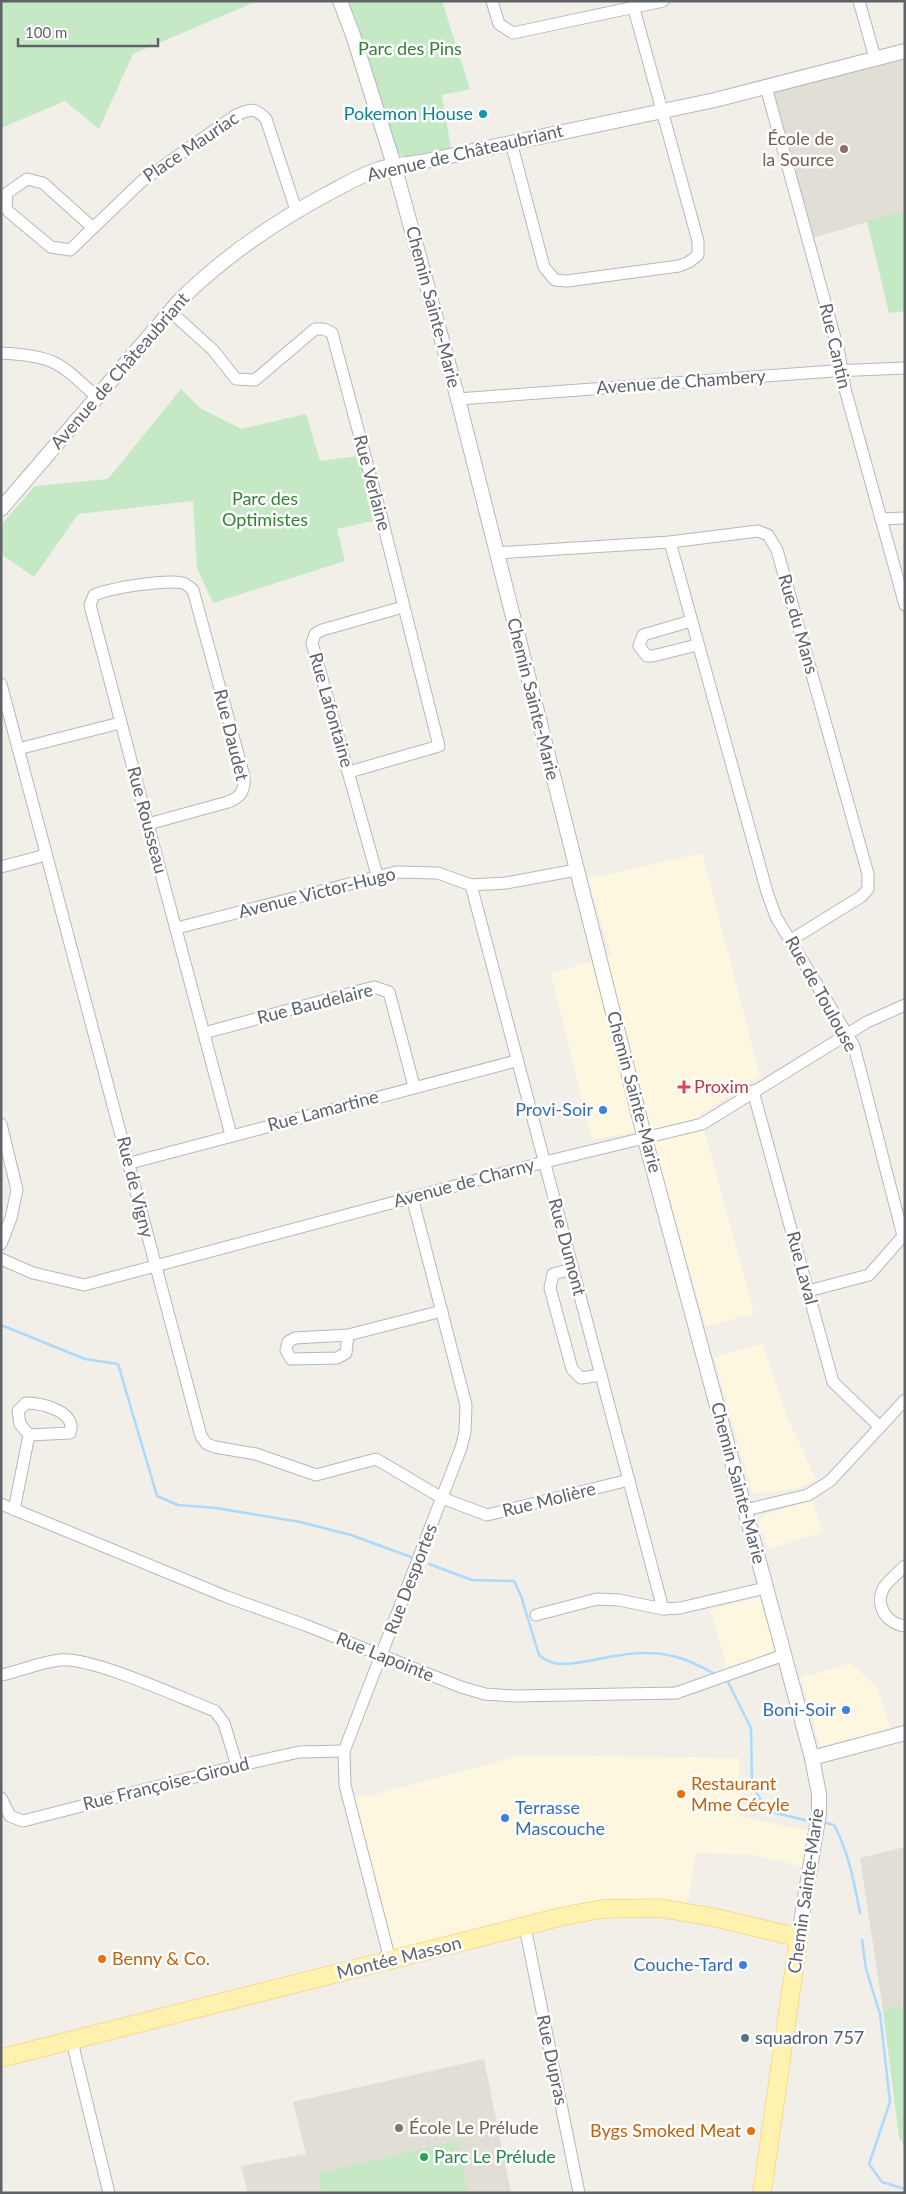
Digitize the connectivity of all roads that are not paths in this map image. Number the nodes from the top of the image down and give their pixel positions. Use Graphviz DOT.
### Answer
graph roads {
  1 [pos="340,1"];
  2 [pos="492,1"];
  3 [pos="663,1"];
  4 [pos="859,1"];
  5 [pos="634,9"];
  6 [pos="905,51"];
  7 [pos="875,58"];
  8 [pos="766,87"];
  9 [pos="662,111"];
  10 [pos="510,142"];
  11 [pos="394,165"];
  12 [pos="296,210"];
  13 [pos="92,227"];
  14 [pos="171,312"];
  15 [pos="1,353"];
  16 [pos="905,368"];
  17 [pos="841,371"];
  18 [pos="98,397"];
  19 [pos="458,399"];
  20 [pos="1,509"];
  21 [pos="905,518"];
  22 [pos="881,519"];
  23 [pos="670,542"];
  24 [pos="496,553"];
  25 [pos="185,583"];
  26 [pos="905,605"];
  27 [pos="403,607"];
  28 [pos="691,621"];
  29 [pos="697,645"];
  30 [pos="1,684"];
  31 [pos="120,723"];
  32 [pos="18,749"];
  33 [pos="349,772"];
  34 [pos="148,824"];
  35 [pos="46,855"];
  36 [pos="1,867"];
  37 [pos="576,870"];
  38 [pos="377,875"];
  39 [pos="471,885"];
  40 [pos="177,928"];
  41 [pos="791,940"];
  42 [pos="905,1005"];
  43 [pos="204,1033"];
  44 [pos="848,1034"];
  45 [pos="516,1061"];
  46 [pos="414,1086"];
  47 [pos="753,1091"];
  48 [pos="1,1124"];
  49 [pos="231,1135"];
  50 [pos="645,1139"];
  51 [pos="130,1162"];
  52 [pos="545,1162"];
  53 [pos="412,1198"];
  54 [pos="1,1244"];
  55 [pos="1,1259"];
  56 [pos="155,1266"];
  57 [pos="572,1269"];
  58 [pos="808,1291"];
  59 [pos="442,1311"];
  60 [pos="348,1335"];
  61 [pos="602,1375"];
  62 [pos="905,1400"];
  63 [pos="880,1428"];
  64 [pos="29,1435"];
  65 [pos="629,1480"];
  66 [pos="442,1498"];
  67 [pos="1,1504"];
  68 [pos="14,1510"];
  69 [pos="745,1510"];
  70 [pos="905,1566"];
  71 [pos="765,1588"];
  72 [pos="662,1610"];
  73 [pos="536,1615"];
  74 [pos="905,1626"];
  75 [pos="382,1655"];
  76 [pos="784,1655"];
  77 [pos="1,1676"];
  78 [pos="905,1733"];
  79 [pos="344,1751"];
  80 [pos="812,1758"];
  81 [pos="237,1766"];
  82 [pos="1,1798"];
  83 [pos="526,1927"];
  84 [pos="800,1935"];
  85 [pos="390,1960"];
  86 [pos="75,2040"];
  87 [pos="1,2058"];
  88 [pos="109,2193"];
  89 [pos="579,2193"];
  90 [pos="762,2193"];
  1 -- 11 [label="street, Chemin Sainte-Marie"];
  2 -- 5 [label="street"];
  3 -- 5 [label="street"];
  4 -- 7 [label="street"];
  5 -- 9 [label="street"];
  6 -- 7 [label="street, Avenue de Châteaubriant"];
  7 -- 8 [label="street, Avenue de Châteaubriant"];
  8 -- 9 [label="street, Avenue de Châteaubriant"];
  8 -- 17 [label="street, Rue Cantin"];
  9 -- 10 [label="street, Avenue de Châteaubriant"];
  9 -- 10 [label="street"];
  10 -- 11 [label="street, Avenue de Châteaubriant"];
  11 -- 12 [label="street, Avenue de Châteaubriant"];
  11 -- 19 [label="street, Chemin Sainte-Marie"];
  12 -- 13 [label="street, Place Mauriac"];
  12 -- 14 [label="street, Avenue de Châteaubriant"];
  13 -- 13 [label="street, Place Mauriac"];
  14 -- 18 [label="street, Avenue de Châteaubriant"];
  14 -- 27 [label="street, Rue Verlaine"];
  15 -- 18 [label="street"];
  16 -- 17 [label="street, Avenue de Chambery"];
  17 -- 19 [label="street, Avenue de Chambery"];
  17 -- 22 [label="street, Rue Cantin"];
  18 -- 20 [label="street, Avenue de Châteaubriant"];
  19 -- 24 [label="street, Chemin Sainte-Marie"];
  21 -- 22 [label="street"];
  22 -- 26 [label="street, Rue Cantin"];
  23 -- 24 [label="street, Rue du Mans"];
  23 -- 28 [label="street, Rue de Toulouse"];
  23 -- 41 [label="street, Rue du Mans"];
  24 -- 37 [label="street, Chemin Sainte-Marie"];
  25 -- 31 [label="street, Rue Rousseau"];
  25 -- 34 [label="street, Rue Daudet"];
  27 -- 33 [label="street, Rue Lafontaine"];
  27 -- 33 [label="street, Rue Verlaine"];
  28 -- 29 [label="street, Rue de Toulouse"];
  28 -- 29 [label="street"];
  29 -- 41 [label="street, Rue de Toulouse"];
  30 -- 32 [label="street, Rue de Vigny"];
  31 -- 32 [label="street"];
  31 -- 34 [label="street, Rue Rousseau"];
  32 -- 35 [label="street, Rue de Vigny"];
  33 -- 38 [label="street, Rue Lafontaine"];
  34 -- 40 [label="street, Rue Rousseau"];
  35 -- 36 [label="street"];
  35 -- 51 [label="street, Rue de Vigny"];
  37 -- 39 [label="street, Avenue Victor-Hugo"];
  37 -- 50 [label="street, Chemin Sainte-Marie"];
  38 -- 39 [label="street, Avenue Victor-Hugo"];
  38 -- 40 [label="street, Avenue Victor-Hugo"];
  39 -- 45 [label="street, Rue Dumont"];
  40 -- 43 [label="street, Rue Rousseau"];
  41 -- 44 [label="street, Rue de Toulouse"];
  42 -- 44 [label="street, Avenue de Charny"];
  43 -- 46 [label="street, Rue Baudelaire"];
  43 -- 49 [label="street, Rue Rousseau"];
  44 -- 47 [label="street, Avenue de Charny"];
  44 -- 58 [label="street, Rue de Toulouse"];
  45 -- 46 [label="street, Rue Lamartine"];
  45 -- 52 [label="street, Rue Dumont"];
  46 -- 49 [label="street, Rue Lamartine"];
  47 -- 50 [label="street, Avenue de Charny"];
  47 -- 58 [label="street, Rue Laval"];
  48 -- 54 [label="street"];
  49 -- 51 [label="street, Rue Lamartine"];
  50 -- 52 [label="street, Avenue de Charny"];
  50 -- 69 [label="street, Chemin Sainte-Marie"];
  51 -- 56 [label="street, Rue de Vigny"];
  52 -- 53 [label="street, Avenue de Charny"];
  52 -- 57 [label="street, Rue Dumont"];
  53 -- 56 [label="street, Avenue de Charny"];
  53 -- 59 [label="street, Rue Desportes"];
  55 -- 56 [label="street, Avenue de Charny"];
  56 -- 66 [label="street, Rue de Vigny"];
  57 -- 61 [label="street, Rue Dumont"];
  57 -- 61 [label="street"];
  58 -- 63 [label="street, Rue Laval"];
  59 -- 60 [label="street"];
  59 -- 66 [label="street, Rue Desportes"];
  60 -- 60 [label="street"];
  61 -- 65 [label="street, Rue Dumont"];
  62 -- 63 [label="street"];
  63 -- 69 [label="street"];
  64 -- 64 [label="street"];
  64 -- 68 [label="street"];
  65 -- 66 [label="street, Rue Molière"];
  65 -- 72 [label="street, Rue Dumont"];
  66 -- 75 [label="street, Rue Desportes"];
  67 -- 68 [label="street, Rue Lapointe"];
  68 -- 75 [label="street, Rue Lapointe"];
  69 -- 71 [label="street, Chemin Sainte-Marie"];
  70 -- 74 [label="street"];
  71 -- 72 [label="street"];
  71 -- 76 [label="street, Chemin Sainte-Marie"];
  72 -- 73 [label="street"];
  75 -- 76 [label="street, Rue Lapointe"];
  75 -- 79 [label="street, Rue Desportes"];
  76 -- 80 [label="street, Chemin Sainte-Marie"];
  77 -- 81 [label="street"];
  78 -- 80 [label="street"];
  79 -- 81 [label="street, Rue Françoise-Giroud"];
  79 -- 85 [label="street, Rue Desportes"];
  80 -- 84 [label="street, Chemin Sainte-Marie"];
  81 -- 82 [label="street, Rue Françoise-Giroud"];
  83 -- 84 [label="main road, Montée Masson"];
  83 -- 85 [label="main road, Montée Masson"];
  83 -- 89 [label="street, Rue Dupras"];
  84 -- 90 [label="main road, Chemin Sainte-Marie"];
  85 -- 86 [label="main road, Montée Masson"];
  86 -- 87 [label="main road, Montée Masson"];
  86 -- 88 [label="street"];
}
